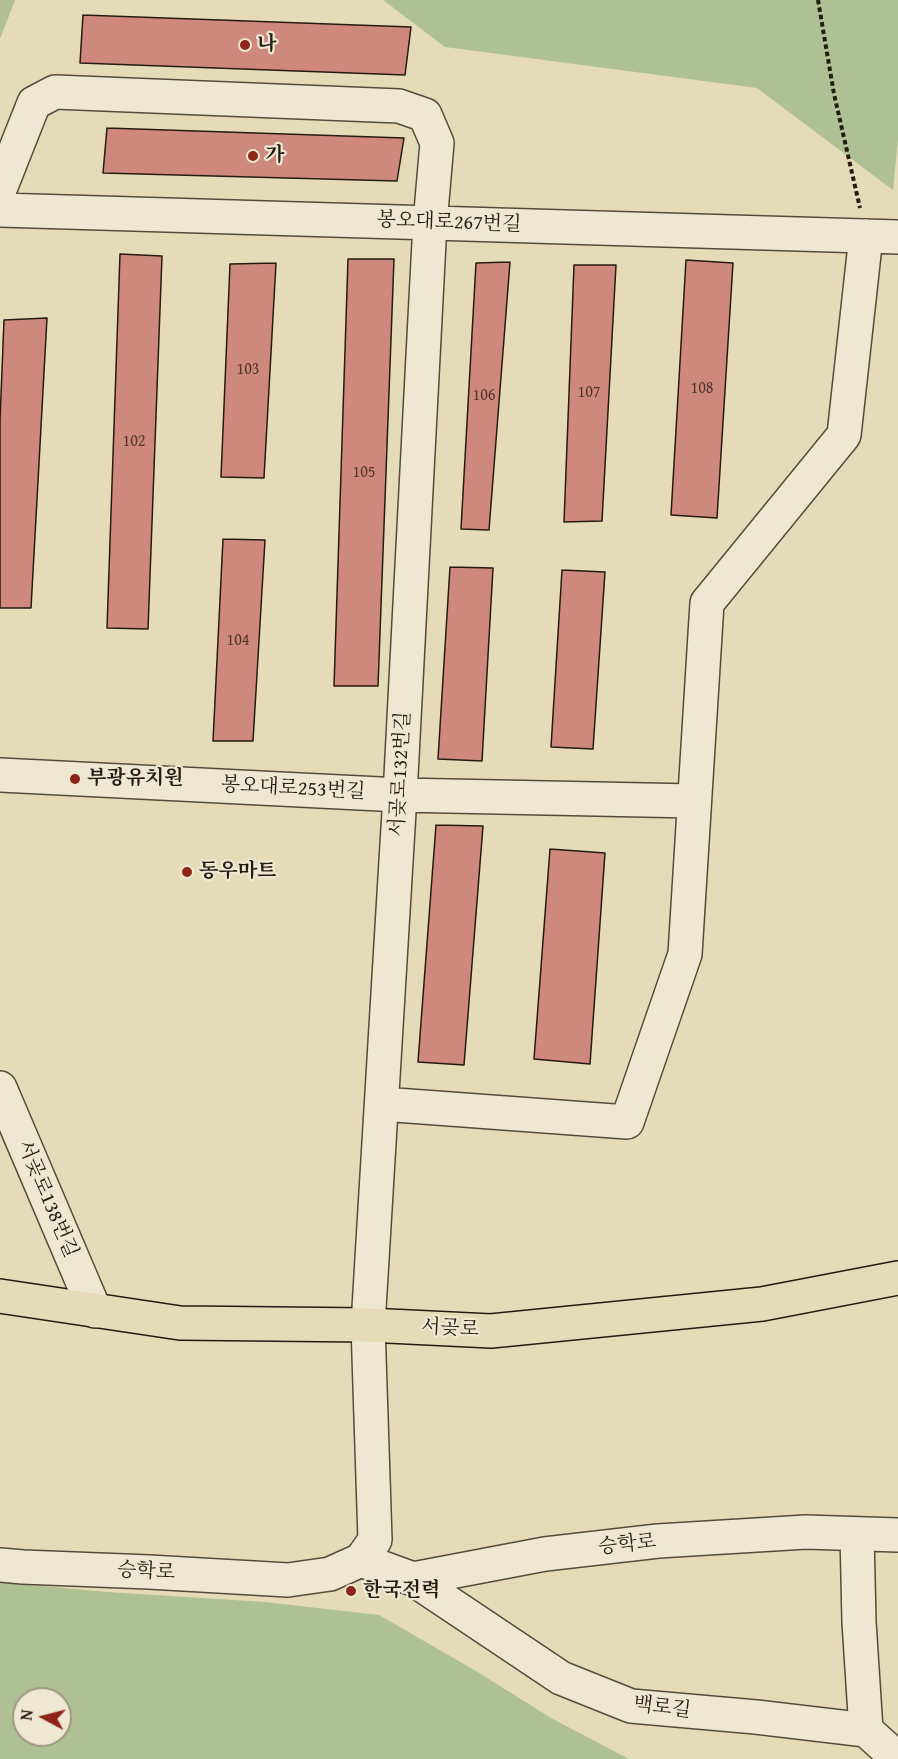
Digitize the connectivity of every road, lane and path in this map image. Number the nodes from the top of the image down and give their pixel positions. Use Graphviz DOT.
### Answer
graph roads {
  1 [pos="818,0"];
  2 [pos="0,189"];
  3 [pos="0,210"];
  4 [pos="430,223"];
  5 [pos="866,236"];
  6 [pos="898,237"];
  7 [pos="0,775"];
  8 [pos="400,795"];
  9 [pos="693,801"];
  10 [pos="0,1088"];
  11 [pos="382,1104"];
  12 [pos="898,1278"];
  13 [pos="0,1296"];
  14 [pos="95,1311"];
  15 [pos="368,1326"];
  16 [pos="857,1534"];
  17 [pos="898,1535"];
  18 [pos="361,1560"];
  19 [pos="0,1565"];
  20 [pos="413,1579"];
  21 [pos="866,1730"];
  22 [pos="898,1759"];
  1 -- 5 [label="path"];
  2 -- 4 [label="street, 서곶로132번길"];
  3 -- 4 [label="street, 봉오대로267번길"];
  4 -- 5 [label="street, 봉오대로267번길"];
  4 -- 8 [label="street, 서곶로132번길"];
  5 -- 6 [label="street, 봉오대로267번길"];
  5 -- 9 [label="street"];
  7 -- 8 [label="street, 봉오대로253번길"];
  8 -- 9 [label="street, 봉오대로253번길"];
  8 -- 11 [label="street, 서곶로132번길"];
  9 -- 11 [label="street"];
  10 -- 14 [label="street, 서곶로138번길"];
  11 -- 15 [label="street, 서곶로132번길"];
  12 -- 15 [label="main road, 서곶로"];
  13 -- 14 [label="main road, 서곶로"];
  14 -- 15 [label="main road, 서곶로"];
  15 -- 18 [label="street"];
  16 -- 17 [label="street, 승학로"];
  16 -- 20 [label="street, 승학로"];
  16 -- 21 [label="street"];
  18 -- 19 [label="street, 승학로"];
  18 -- 20 [label="street"];
  20 -- 21 [label="street, 백로길"];
  21 -- 22 [label="street"];
}
